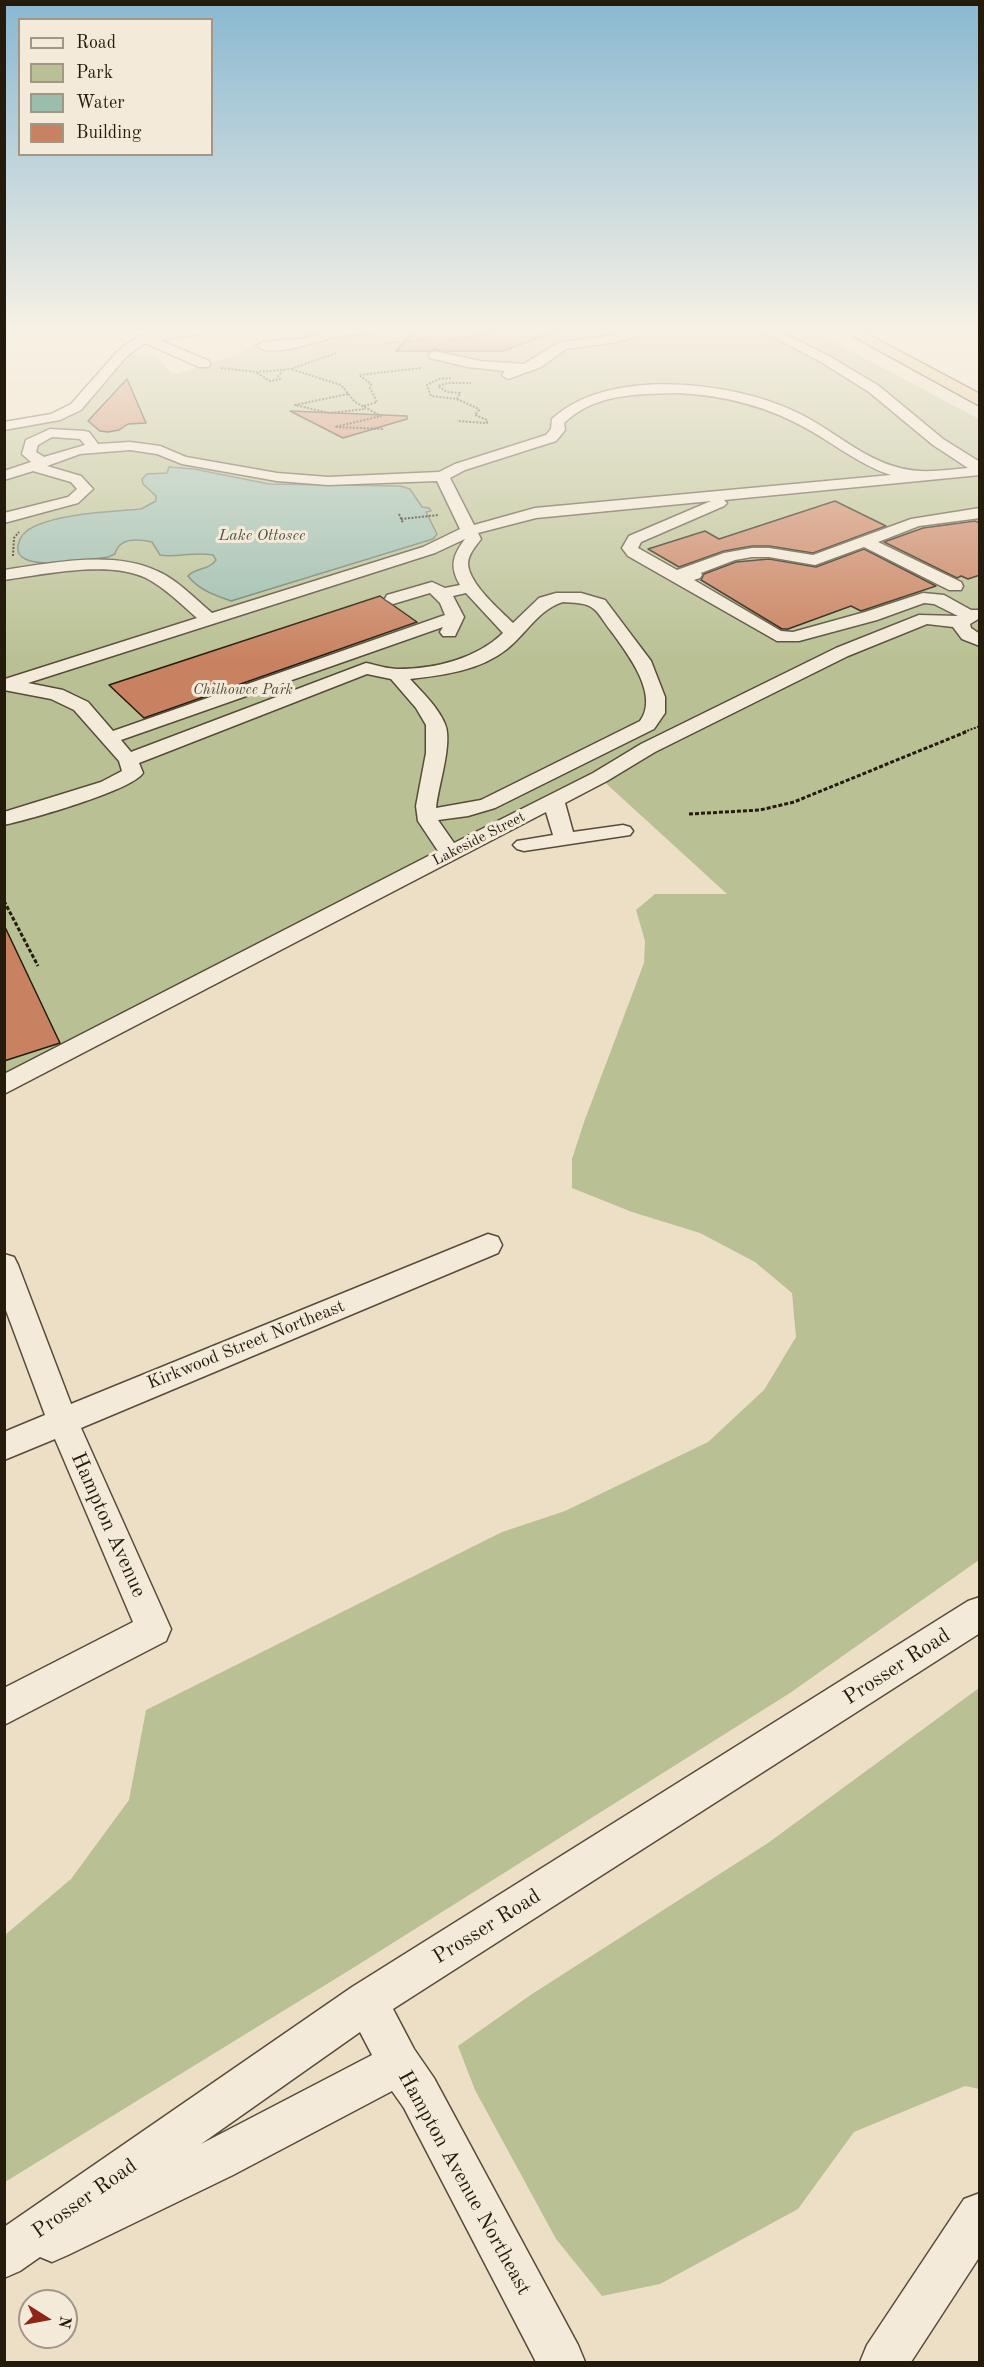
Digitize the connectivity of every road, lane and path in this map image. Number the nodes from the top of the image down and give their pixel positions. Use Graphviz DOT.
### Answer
graph roads {
  1 [pos="38,439"];
  2 [pos="87,439"];
  3 [pos="546,439"];
  4 [pos="836,439"];
  5 [pos="935,439"];
  6 [pos="94,448"];
  7 [pos="37,464"];
  8 [pos="980,470"];
  9 [pos="4,476"];
  10 [pos="442,476"];
  11 [pos="924,477"];
  12 [pos="726,495"];
  13 [pos="980,513"];
  14 [pos="399,514"];
  15 [pos="428,516"];
  16 [pos="8,517"];
  17 [pos="401,519"];
  18 [pos="403,523"];
  19 [pos="469,531"];
  20 [pos="865,541"];
  21 [pos="47,569"];
  22 [pos="4,575"];
  23 [pos="676,576"];
  24 [pos="955,586"];
  25 [pos="471,587"];
  26 [pos="442,594"];
  27 [pos="393,599"];
  28 [pos="970,617"];
  29 [pos="210,620"];
  30 [pos="513,633"];
  31 [pos="980,642"];
  32 [pos="397,675"];
  33 [pos="5,685"];
  34 [pos="980,726"];
  35 [pos="110,738"];
  36 [pos="128,760"];
  37 [pos="554,801"];
  38 [pos="689,814"];
  39 [pos="427,815"];
  40 [pos="526,815"];
  41 [pos="4,819"];
  42 [pos="623,831"];
  43 [pos="562,832"];
  44 [pos="524,845"];
  45 [pos="451,854"];
  46 [pos="4,900"];
  47 [pos="38,966"];
  48 [pos="4,1085"];
  49 [pos="488,1245"];
  50 [pos="4,1265"];
  51 [pos="62,1420"];
  52 [pos="4,1446"];
  53 [pos="980,1613"];
  54 [pos="4,1707"];
  55 [pos="367,2002"];
  56 [pos="399,2064"];
  57 [pos="980,2215"];
  58 [pos="4,2255"];
  59 [pos="4,2261"];
  60 [pos="561,2362"];
  61 [pos="884,2362"];
  1 -- 7 [label="street"];
  2 -- 6 [label="street"];
  3 -- 10 [label="street"];
  4 -- 11 [label="street"];
  5 -- 8 [label="street"];
  6 -- 7 [label="street"];
  6 -- 10 [label="street"];
  7 -- 9 [label="street"];
  7 -- 16 [label="street"];
  8 -- 11 [label="street"];
  10 -- 19 [label="street"];
  11 -- 12 [label="street"];
  12 -- 19 [label="street"];
  12 -- 23 [label="street"];
  13 -- 20 [label="street"];
  14 -- 17 [label="path"];
  15 -- 17 [label="path"];
  16 -- 21 [label="path"];
  17 -- 18 [label="path"];
  19 -- 25 [label="street"];
  19 -- 29 [label="street"];
  20 -- 23 [label="street"];
  20 -- 24 [label="street"];
  21 -- 22 [label="street"];
  21 -- 29 [label="street"];
  23 -- 28 [label="street"];
  25 -- 26 [label="street"];
  25 -- 30 [label="street"];
  26 -- 27 [label="street"];
  26 -- 35 [label="street"];
  28 -- 31 [label="street"];
  28 -- 37 [label="street, Lakeside Street"];
  29 -- 33 [label="street"];
  30 -- 32 [label="street"];
  30 -- 39 [label="street"];
  32 -- 36 [label="street"];
  32 -- 39 [label="street"];
  33 -- 35 [label="street"];
  34 -- 38 [label="path"];
  35 -- 36 [label="street"];
  36 -- 41 [label="street"];
  37 -- 40 [label="street, Lakeside Street"];
  37 -- 43 [label="street"];
  39 -- 45 [label="street"];
  40 -- 43 [label="street"];
  40 -- 45 [label="street, Lakeside Street"];
  42 -- 43 [label="street"];
  43 -- 44 [label="street"];
  45 -- 48 [label="street, Lakeside Street"];
  46 -- 47 [label="path"];
  49 -- 51 [label="street, Kirkwood Street Northeast"];
  50 -- 51 [label="street"];
  51 -- 52 [label="street, Kirkwood Street Northeast"];
  51 -- 54 [label="street, Hampton Avenue"];
  53 -- 55 [label="street, Prosser Road"];
  55 -- 56 [label="street, Hampton Avenue Northeast"];
  55 -- 58 [label="street, Prosser Road"];
  56 -- 59 [label="street"];
  56 -- 60 [label="street, Hampton Avenue Northeast"];
  57 -- 61 [label="street"];
}
